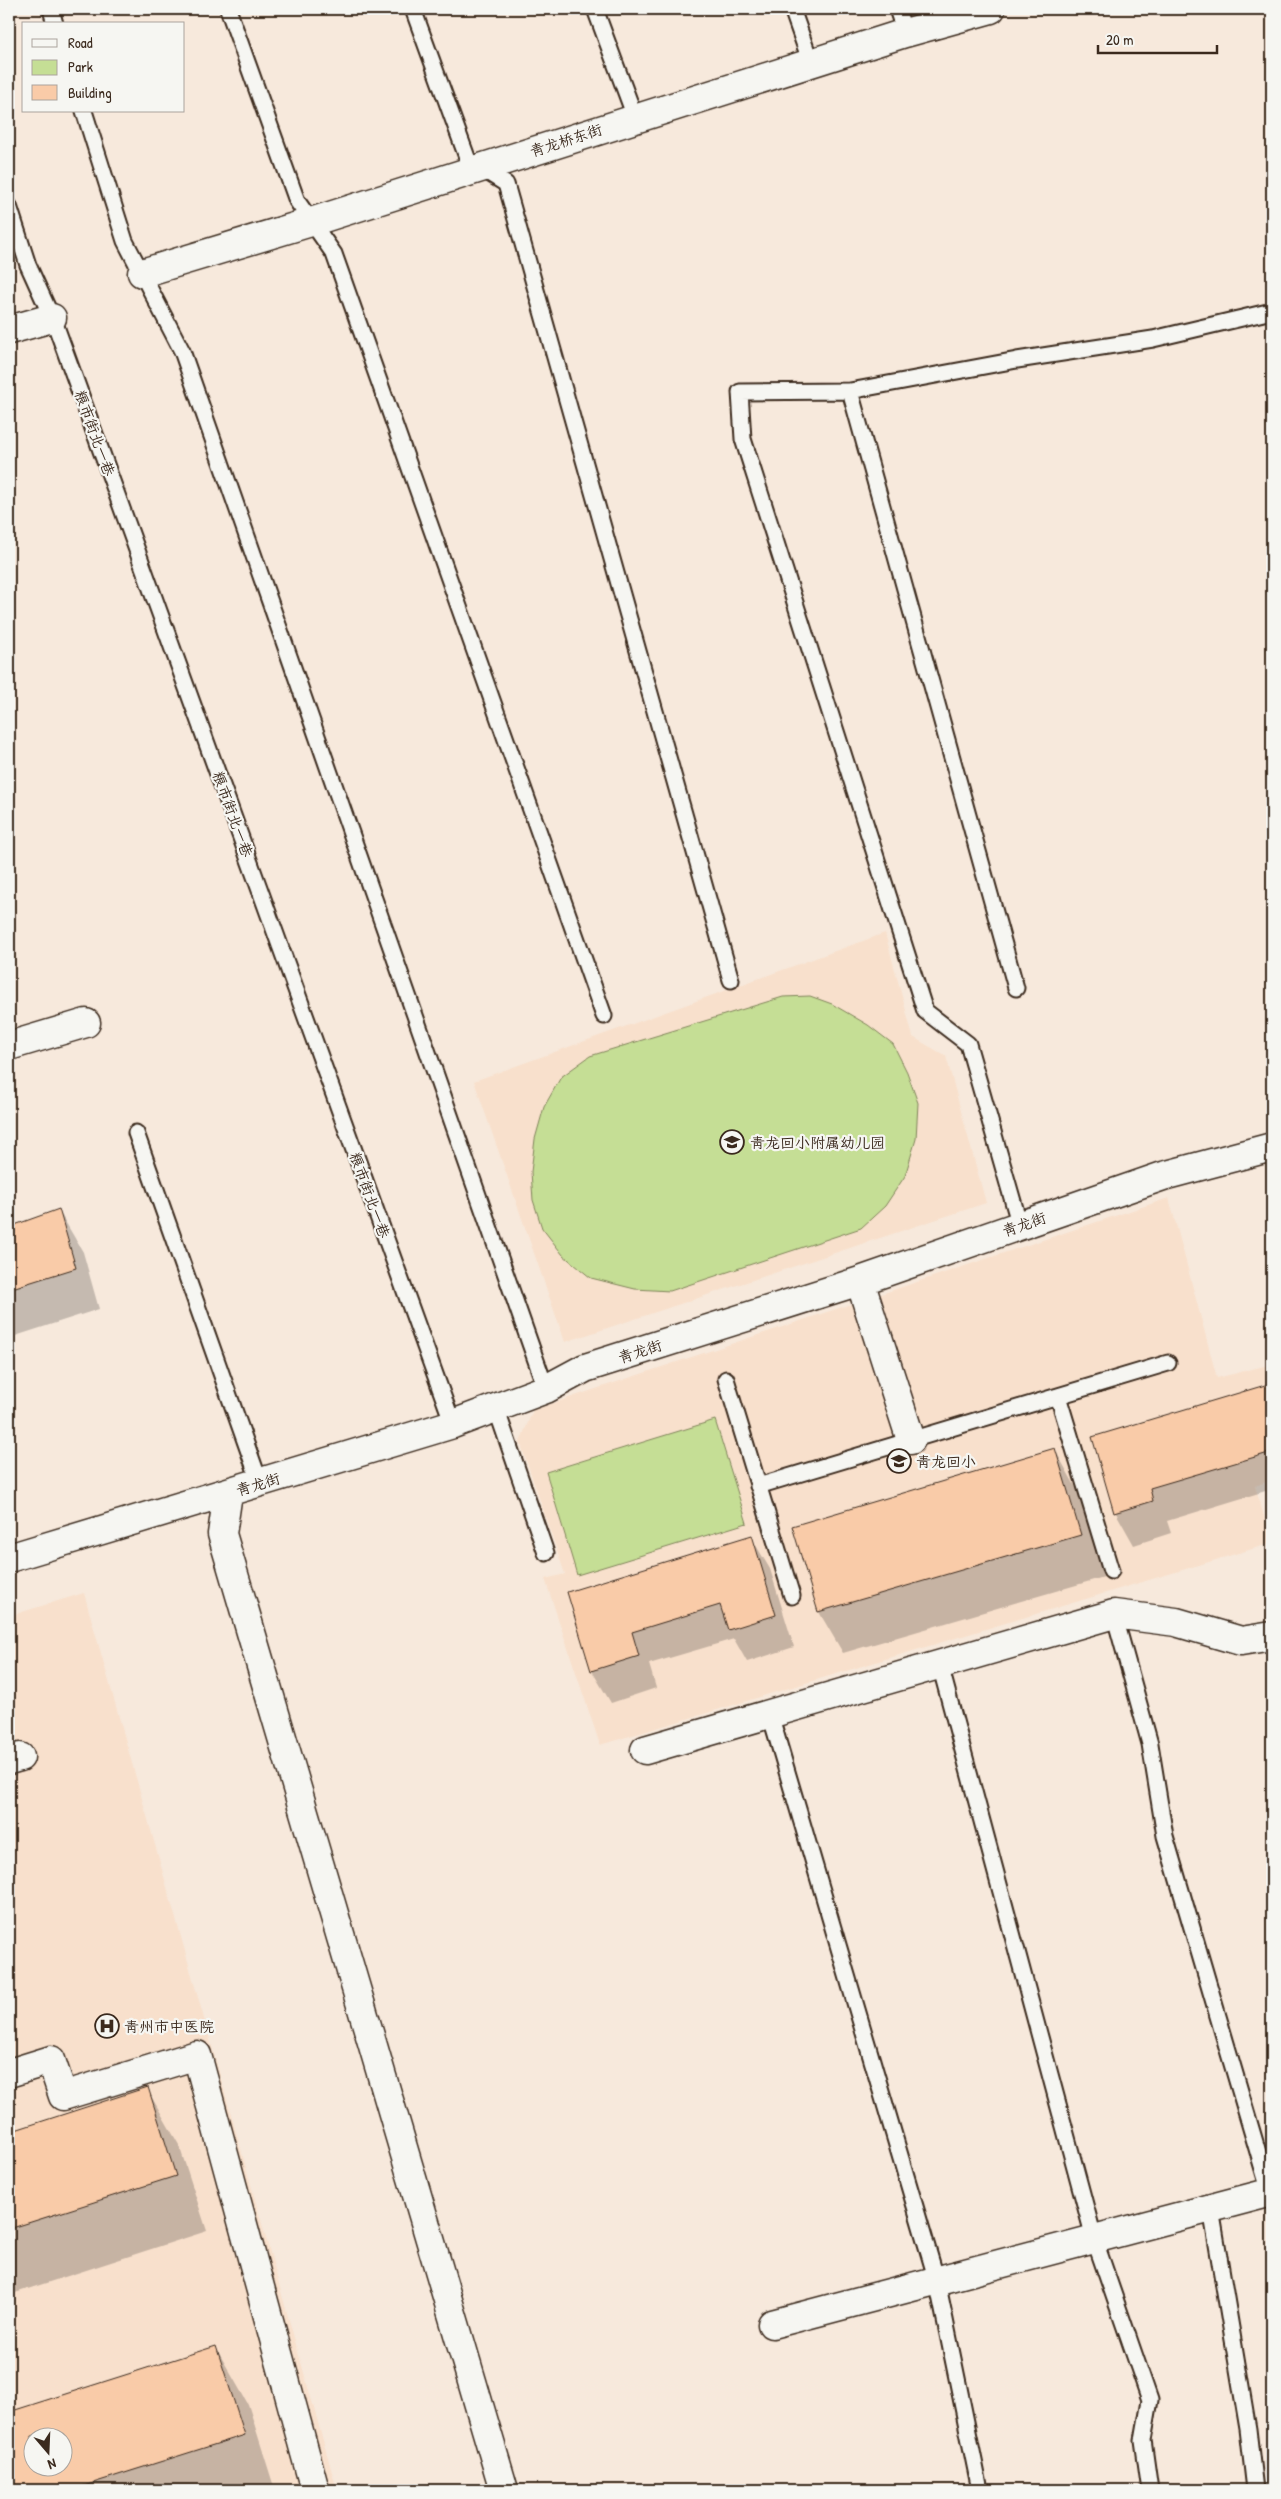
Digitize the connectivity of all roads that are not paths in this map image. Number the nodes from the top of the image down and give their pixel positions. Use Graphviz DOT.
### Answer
graph roads {
  1 [pos="51,9"];
  2 [pos="228,9"];
  3 [pos="413,9"];
  4 [pos="595,9"];
  5 [pos="792,9"];
  6 [pos="991,9"];
  7 [pos="901,21"];
  8 [pos="54,22"];
  9 [pos="811,63"];
  10 [pos="84,112"];
  11 [pos="635,117"];
  12 [pos="481,168"];
  13 [pos="9,206"];
  14 [pos="311,222"];
  15 [pos="142,272"];
  16 [pos="1272,311"];
  17 [pos="52,318"];
  18 [pos="9,330"];
  19 [pos="850,391"];
  20 [pos="731,980"];
  21 [pos="1016,988"];
  22 [pos="604,1016"];
  23 [pos="86,1023"];
  24 [pos="9,1046"];
  25 [pos="136,1133"];
  26 [pos="1272,1147"];
  27 [pos="1020,1226"];
  28 [pos="860,1281"];
  29 [pos="1168,1363"];
  30 [pos="726,1379"];
  31 [pos="546,1389"];
  32 [pos="1058,1396"];
  33 [pos="496,1408"];
  34 [pos="453,1424"];
  35 [pos="911,1440"];
  36 [pos="260,1483"];
  37 [pos="758,1486"];
  38 [pos="228,1493"];
  39 [pos="546,1553"];
  40 [pos="9,1558"];
  41 [pos="1111,1571"];
  42 [pos="792,1596"];
  43 [pos="1114,1614"];
  44 [pos="1272,1636"];
  45 [pos="940,1665"];
  46 [pos="770,1714"];
  47 [pos="645,1750"];
  48 [pos="9,2073"];
  49 [pos="1271,2192"];
  50 [pos="1211,2209"];
  51 [pos="1094,2238"];
  52 [pos="937,2281"];
  53 [pos="772,2324"];
  54 [pos="315,2490"];
  55 [pos="504,2490"];
  56 [pos="980,2490"];
  57 [pos="1150,2490"];
  58 [pos="1255,2490"];
  1 -- 8 [label="lane"];
  2 -- 14 [label="lane"];
  3 -- 12 [label="lane"];
  4 -- 11 [label="lane"];
  5 -- 9 [label="lane"];
  6 -- 7 [label="street, 青龙桥东街"];
  7 -- 9 [label="street, 青龙桥东街"];
  9 -- 11 [label="street, 青龙桥东街"];
  10 -- 15 [label="lane"];
  11 -- 12 [label="street, 青龙桥东街"];
  12 -- 14 [label="street, 青龙桥东街"];
  12 -- 20 [label="lane"];
  13 -- 17 [label="lane, 粮市街北一巷"];
  14 -- 15 [label="street, 青龙桥东街"];
  14 -- 22 [label="lane"];
  15 -- 31 [label="lane"];
  16 -- 19 [label="lane"];
  17 -- 18 [label="street"];
  17 -- 34 [label="lane, 粮市街北一巷"];
  19 -- 21 [label="lane"];
  19 -- 27 [label="lane"];
  23 -- 24 [label="street"];
  25 -- 36 [label="lane"];
  26 -- 27 [label="street, 青龙街"];
  27 -- 28 [label="street, 青龙街"];
  28 -- 31 [label="street, 青龙街"];
  28 -- 35 [label="street"];
  29 -- 32 [label="lane"];
  30 -- 37 [label="lane"];
  31 -- 33 [label="street, 青龙街"];
  32 -- 35 [label="lane"];
  32 -- 41 [label="lane"];
  33 -- 34 [label="street, 青龙街"];
  33 -- 39 [label="lane"];
  34 -- 36 [label="street, 青龙街"];
  35 -- 37 [label="lane"];
  36 -- 38 [label="street, 青龙街"];
  37 -- 42 [label="lane"];
  38 -- 40 [label="street, 青龙街"];
  38 -- 55 [label="street"];
  43 -- 44 [label="street"];
  43 -- 45 [label="street"];
  43 -- 49 [label="lane"];
  45 -- 46 [label="street"];
  45 -- 51 [label="lane"];
  46 -- 47 [label="street"];
  46 -- 52 [label="lane"];
  48 -- 54 [label="street"];
  49 -- 50 [label="street"];
  50 -- 51 [label="street"];
  50 -- 58 [label="lane"];
  51 -- 52 [label="street"];
  51 -- 57 [label="lane"];
  52 -- 53 [label="street"];
  52 -- 56 [label="lane"];
}
